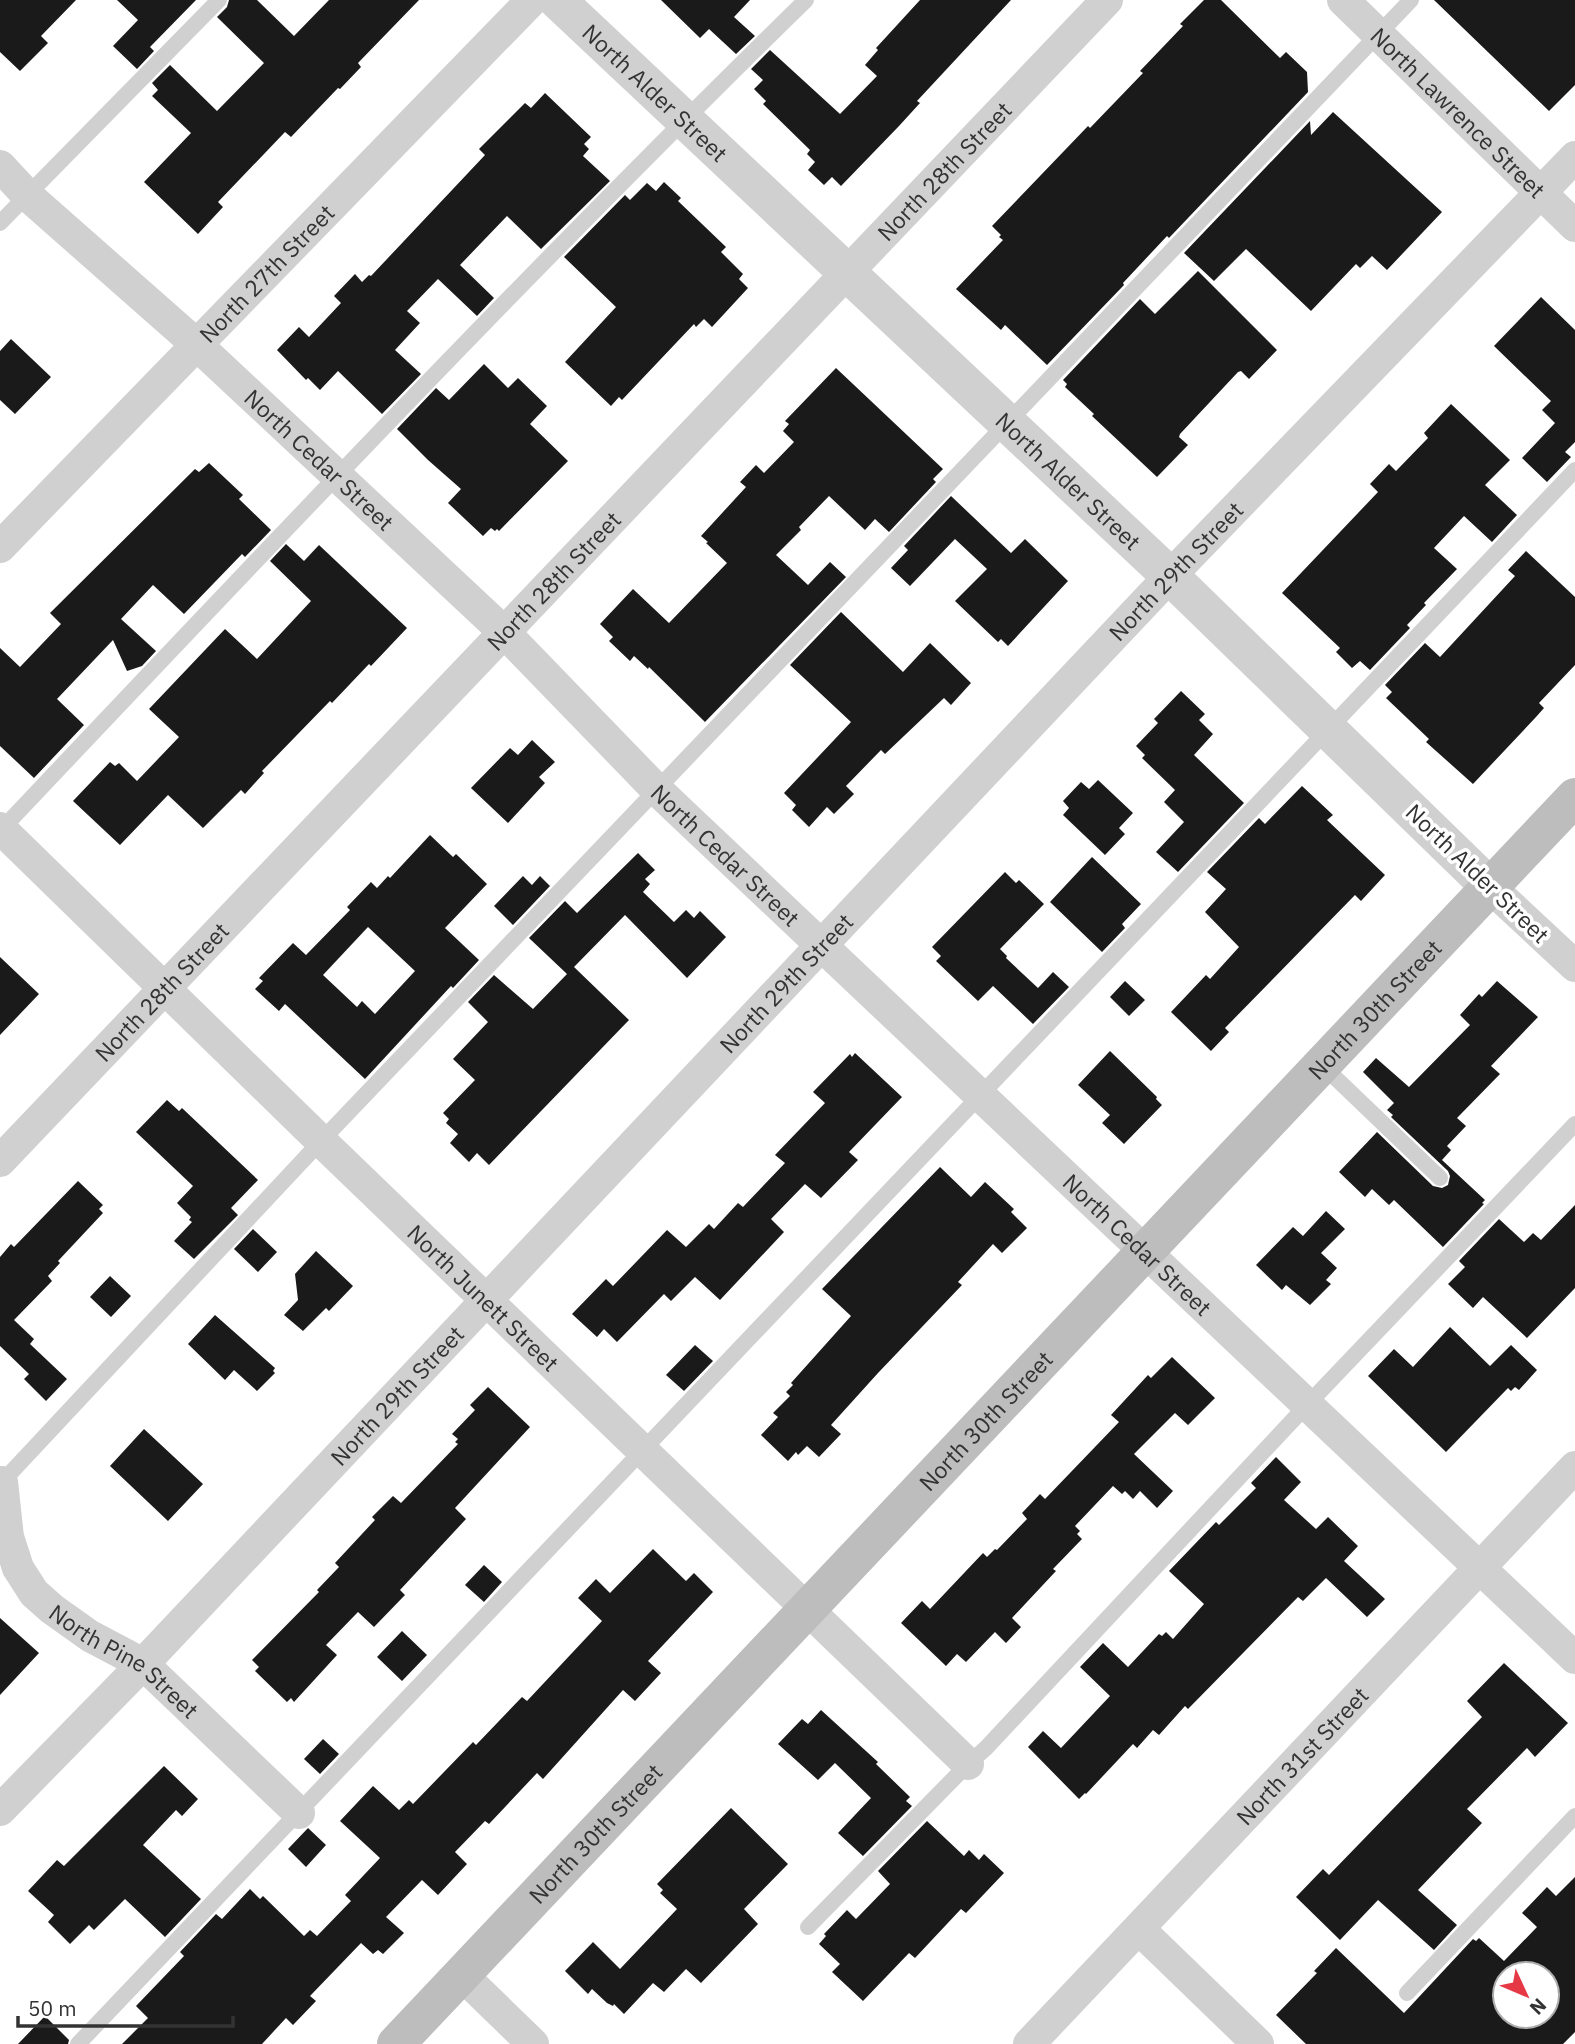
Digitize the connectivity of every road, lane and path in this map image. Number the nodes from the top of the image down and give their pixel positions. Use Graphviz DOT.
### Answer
graph roads {
  1 [pos="219,0"];
  2 [pos="532,0"];
  3 [pos="557,0"];
  4 [pos="806,0"];
  5 [pos="1107,0"];
  6 [pos="1343,0"];
  7 [pos="1411,0"];
  8 [pos="1378,34"];
  9 [pos="684,119"];
  10 [pos="1575,157"];
  11 [pos="0,166"];
  12 [pos="1541,193"];
  13 [pos="27,195"];
  14 [pos="0,223"];
  15 [pos="1575,226"];
  16 [pos="847,271"];
  17 [pos="196,344"];
  18 [pos="1006,421"];
  19 [pos="1575,470"];
  20 [pos="338,476"];
  21 [pos="0,547"];
  22 [pos="1170,576"];
  23 [pos="503,631"];
  24 [pos="1329,728"];
  25 [pos="656,789"];
  26 [pos="1575,797"];
  27 [pos="1,830"];
  28 [pos="1490,887"];
  29 [pos="822,947"];
  30 [pos="1575,966"];
  31 [pos="164,989"];
  32 [pos="1322,1065"];
  33 [pos="980,1096"];
  34 [pos="1575,1124"];
  35 [pos="321,1141"];
  36 [pos="0,1161"];
  37 [pos="1440,1178"];
  38 [pos="1145,1252"];
  39 [pos="486,1299"];
  40 [pos="1307,1405"];
  41 [pos="643,1450"];
  42 [pos="1575,1467"];
  43 [pos="2,1482"];
  44 [pos="1479,1568"];
  45 [pos="808,1610"];
  46 [pos="1575,1658"];
  47 [pos="143,1664"];
  48 [pos="968,1764"];
  49 [pos="0,1810"];
  50 [pos="299,1812"];
  51 [pos="1575,1816"];
  52 [pos="808,1927"];
  53 [pos="1139,1929"];
  54 [pos="462,1975"];
  55 [pos="1407,1993"];
  56 [pos="78,2044"];
  57 [pos="396,2044"];
  58 [pos="533,2044"];
  59 [pos="1030,2044"];
  60 [pos="1258,2044"];
  1 -- 13 [label="lane"];
  2 -- 17 [label="street, North 27th Street"];
  3 -- 9 [label="street, North Alder Street"];
  4 -- 9 [label="lane"];
  5 -- 16 [label="street, North 28th Street"];
  6 -- 8 [label="street, North Lawrence Street"];
  7 -- 8 [label="lane"];
  8 -- 12 [label="street, North Lawrence Street"];
  8 -- 18 [label="lane"];
  9 -- 16 [label="street, North Alder Street"];
  9 -- 20 [label="lane"];
  10 -- 12 [label="street, North 29th Street"];
  11 -- 13 [label="street, North Cedar Street"];
  12 -- 15 [label="street, North Lawrence Street"];
  12 -- 22 [label="street, North 29th Street"];
  13 -- 14 [label="lane"];
  13 -- 17 [label="street, North Cedar Street"];
  16 -- 18 [label="street, North Alder Street"];
  16 -- 23 [label="street, North 28th Street"];
  17 -- 20 [label="street, North Cedar Street"];
  17 -- 21 [label="street, North 27th Street"];
  18 -- 22 [label="street, North Alder Street"];
  18 -- 25 [label="lane"];
  19 -- 24 [label="lane"];
  20 -- 23 [label="street, North Cedar Street"];
  20 -- 27 [label="lane"];
  22 -- 24 [label="street, North Alder Street"];
  22 -- 29 [label="street, North 29th Street"];
  23 -- 25 [label="street, North Cedar Street"];
  23 -- 31 [label="street, North 28th Street"];
  24 -- 28 [label="street, North Alder Street"];
  24 -- 33 [label="lane"];
  25 -- 29 [label="street, North Cedar Street"];
  25 -- 35 [label="lane"];
  26 -- 28 [label="main road, North 30th Street"];
  27 -- 31 [label="street, North Junett Street"];
  28 -- 30 [label="street, North Alder Street"];
  28 -- 32 [label="main road, North 30th Street"];
  29 -- 33 [label="street, North Cedar Street"];
  29 -- 39 [label="street, North 29th Street"];
  31 -- 35 [label="street, North Junett Street"];
  31 -- 36 [label="street, North 28th Street"];
  32 -- 37 [label="lane"];
  32 -- 38 [label="main road, North 30th Street"];
  33 -- 38 [label="street, North Cedar Street"];
  33 -- 41 [label="lane"];
  34 -- 40 [label="lane"];
  35 -- 39 [label="street, North Junett Street"];
  35 -- 43 [label="lane"];
  38 -- 40 [label="street, North Cedar Street"];
  38 -- 45 [label="main road, North 30th Street"];
  39 -- 41 [label="street, North Junett Street"];
  39 -- 47 [label="street, North 29th Street"];
  40 -- 44 [label="street, North Cedar Street"];
  40 -- 48 [label="lane"];
  41 -- 45 [label="street, North Junett Street"];
  41 -- 50 [label="lane"];
  42 -- 44 [label="street, North 31st Street"];
  43 -- 47 [label="street, North Pine Street"];
  44 -- 46 [label="street, North Cedar Street"];
  44 -- 53 [label="street, North 31st Street"];
  45 -- 48 [label="street, North Junett Street"];
  45 -- 54 [label="main road, North 30th Street"];
  47 -- 49 [label="street, North 29th Street"];
  47 -- 50 [label="street, North Pine Street"];
  48 -- 52 [label="lane"];
  50 -- 56 [label="lane"];
  51 -- 55 [label="lane"];
  53 -- 59 [label="street, North 31st Street"];
  53 -- 60 [label="street"];
  54 -- 57 [label="main road, North 30th Street"];
  54 -- 58 [label="street"];
}
